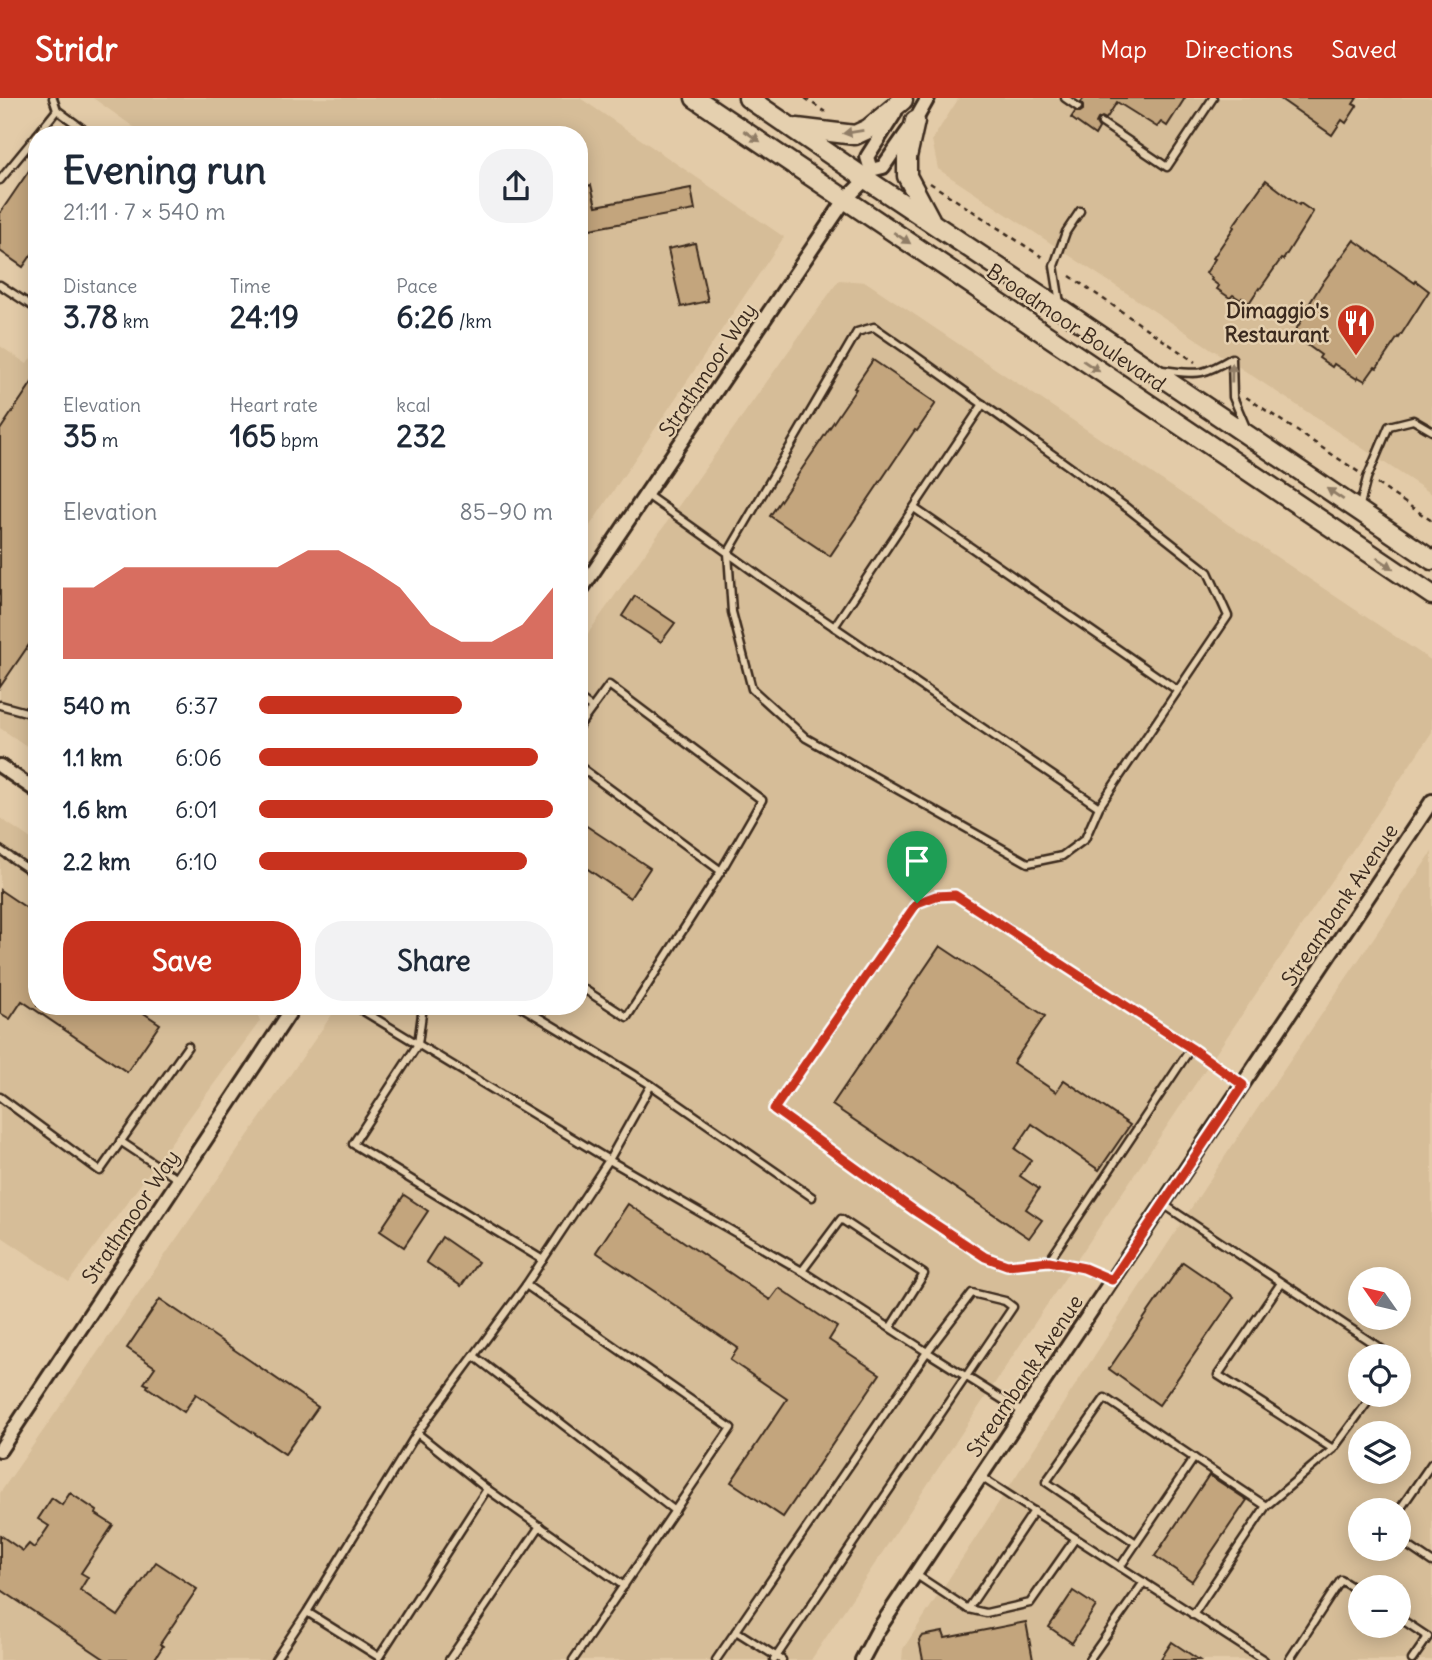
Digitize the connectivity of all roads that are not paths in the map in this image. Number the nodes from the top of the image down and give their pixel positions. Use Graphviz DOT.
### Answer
graph roads {
  1 [pos="53,98"];
  2 [pos="695,98"];
  3 [pos="748,98"];
  4 [pos="928,98"];
  5 [pos="1065,98"];
  6 [pos="1213,98"];
  7 [pos="904,99"];
  8 [pos="1078,107"];
  9 [pos="57,110"];
  10 [pos="915,121"];
  11 [pos="1102,123"];
  12 [pos="44,126"];
  13 [pos="79,126"];
  14 [pos="792,128"];
  15 [pos="28,146"];
  16 [pos="868,175"];
  17 [pos="0,180"];
  18 [pos="845,200"];
  19 [pos="1080,211"];
  20 [pos="931,222"];
  21 [pos="0,285"];
  22 [pos="28,303"];
  23 [pos="1061,309"];
  24 [pos="1148,369"];
  25 [pos="983,404"];
  26 [pos="1432,430"];
  27 [pos="1251,438"];
  28 [pos="647,495"];
  29 [pos="914,508"];
  30 [pos="1359,510"];
  31 [pos="728,553"];
  32 [pos="1432,560"];
  33 [pos="588,580"];
  34 [pos="1432,595"];
  35 [pos="834,627"];
  36 [pos="1177,690"];
  37 [pos="0,705"];
  38 [pos="588,705"];
  39 [pos="592,708"];
  40 [pos="28,713"];
  41 [pos="588,714"];
  42 [pos="0,766"];
  43 [pos="588,773"];
  44 [pos="28,785"];
  45 [pos="1432,801"];
  46 [pos="1099,807"];
  47 [pos="0,850"];
  48 [pos="28,870"];
  49 [pos="722,871"];
  50 [pos="588,992"];
  51 [pos="288,1015"];
  52 [pos="370,1015"];
  53 [pos="422,1015"];
  54 [pos="536,1015"];
  55 [pos="418,1044"];
  56 [pos="188,1046"];
  57 [pos="1191,1048"];
  58 [pos="651,1085"];
  59 [pos="1243,1085"];
  60 [pos="0,1097"];
  61 [pos="120,1141"];
  62 [pos="609,1160"];
  63 [pos="179,1180"];
  64 [pos="812,1197"];
  65 [pos="1163,1204"];
  66 [pos="543,1260"];
  67 [pos="1049,1261"];
  68 [pos="802,1271"];
  69 [pos="1112,1280"];
  70 [pos="1282,1283"];
  71 [pos="526,1285"];
  72 [pos="890,1328"];
  73 [pos="1374,1344"];
  74 [pos="927,1352"];
  75 [pos="474,1356"];
  76 [pos="967,1377"];
  77 [pos="1364,1407"];
  78 [pos="1024,1413"];
  79 [pos="5,1431"];
  80 [pos="417,1433"];
  81 [pos="1333,1448"];
  82 [pos="0,1450"];
  83 [pos="1194,1458"];
  84 [pos="1432,1463"];
  85 [pos="981,1477"];
  86 [pos="487,1489"];
  87 [pos="1408,1498"];
  88 [pos="1266,1506"];
  89 [pos="675,1511"];
  90 [pos="1034,1511"];
  91 [pos="540,1527"];
  92 [pos="1076,1538"];
  93 [pos="1136,1543"];
  94 [pos="1411,1548"];
  95 [pos="1432,1562"];
  96 [pos="1120,1567"];
  97 [pos="915,1574"];
  98 [pos="1144,1583"];
  99 [pos="1348,1584"];
  100 [pos="624,1586"];
  101 [pos="968,1609"];
  102 [pos="307,1612"];
  103 [pos="1193,1615"];
  104 [pos="1411,1626"];
  105 [pos="736,1631"];
  106 [pos="381,1659"];
  107 [pos="778,1659"];
  108 [pos="275,1660"];
  109 [pos="449,1660"];
  110 [pos="573,1660"];
  111 [pos="716,1660"];
  112 [pos="862,1660"];
  113 [pos="1089,1660"];
  114 [pos="1264,1660"];
  115 [pos="1289,1660"];
  116 [pos="1412,1660"];
  1 -- 9 [label="lane"];
  2 -- 18 [label="main road, Broadmoor Boulevard, one-way"];
  3 -- 14 [label="main road, Broadmoor Boulevard"];
  4 -- 10 [label="street, Strathmoor Way"];
  5 -- 8 [label="lane"];
  6 -- 11 [label="lane"];
  7 -- 14 [label="main road, one-way"];
  7 -- 16 [label="street"];
  9 -- 12 [label="lane"];
  9 -- 13 [label="lane"];
  10 -- 16 [label="street, Strathmoor Way"];
  10 -- 20 [label="main road"];
  14 -- 16 [label="main road, Broadmoor Boulevard"];
  15 -- 17 [label="lane"];
  16 -- 18 [label="street, Strathmoor Way"];
  16 -- 20 [label="main road, Broadmoor Boulevard"];
  18 -- 28 [label="street, Strathmoor Way"];
  18 -- 34 [label="main road, Broadmoor Boulevard, one-way"];
  19 -- 23 [label="lane"];
  20 -- 23 [label="main road, Broadmoor Boulevard"];
  21 -- 22 [label="lane"];
  23 -- 24 [label="main road, Broadmoor Boulevard"];
  24 -- 27 [label="main road, Broadmoor Boulevard"];
  27 -- 24 [label="lane, one-way"];
  25 -- 29 [label="lane"];
  25 -- 31 [label="lane"];
  25 -- 36 [label="lane"];
  26 -- 30 [label="lane"];
  30 -- 27 [label="main road, Broadmoor Boulevard, one-way"];
  28 -- 31 [label="lane"];
  28 -- 33 [label="street, Strathmoor Way"];
  29 -- 35 [label="lane"];
  29 -- 36 [label="lane"];
  30 -- 32 [label="main road, Broadmoor Boulevard"];
  31 -- 35 [label="lane"];
  31 -- 46 [label="lane"];
  35 -- 46 [label="lane"];
  36 -- 46 [label="lane"];
  37 -- 40 [label="lane"];
  38 -- 39 [label="lane"];
  39 -- 41 [label="lane"];
  39 -- 49 [label="lane"];
  42 -- 44 [label="street"];
  43 -- 49 [label="lane"];
  45 -- 59 [label="street, Streambank Avenue"];
  47 -- 48 [label="lane"];
  49 -- 50 [label="lane"];
  51 -- 63 [label="street, Strathmoor Way"];
  52 -- 55 [label="lane"];
  53 -- 55 [label="lane"];
  54 -- 58 [label="lane"];
  55 -- 62 [label="lane"];
  55 -- 66 [label="lane"];
  56 -- 61 [label="lane"];
  57 -- 59 [label="lane"];
  57 -- 67 [label="lane"];
  57 -- 67 [label="lane"];
  58 -- 62 [label="lane"];
  58 -- 64 [label="lane"];
  59 -- 65 [label="street, Streambank Avenue"];
  60 -- 61 [label="lane"];
  61 -- 63 [label="lane"];
  62 -- 66 [label="lane"];
  62 -- 68 [label="lane"];
  63 -- 79 [label="street, Strathmoor Way"];
  65 -- 69 [label="street, Streambank Avenue"];
  65 -- 70 [label="lane"];
  66 -- 71 [label="lane"];
  67 -- 69 [label="lane"];
  68 -- 72 [label="lane"];
  68 -- 72 [label="lane"];
  69 -- 78 [label="street, Streambank Avenue"];
  70 -- 73 [label="lane"];
  70 -- 81 [label="lane"];
  71 -- 75 [label="lane"];
  71 -- 89 [label="lane"];
  72 -- 74 [label="lane"];
  74 -- 76 [label="lane"];
  74 -- 76 [label="lane"];
  74 -- 105 [label="lane"];
  75 -- 80 [label="lane"];
  75 -- 89 [label="lane"];
  76 -- 78 [label="lane"];
  76 -- 107 [label="lane"];
  77 -- 81 [label="lane"];
  78 -- 85 [label="street, Streambank Avenue"];
  79 -- 82 [label="street, Strathmoor Way"];
  80 -- 86 [label="lane"];
  80 -- 102 [label="lane"];
  81 -- 88 [label="lane"];
  83 -- 88 [label="lane"];
  83 -- 93 [label="lane"];
  83 -- 93 [label="lane"];
  84 -- 87 [label="lane"];
  85 -- 90 [label="lane"];
  85 -- 97 [label="street, Streambank Avenue"];
  86 -- 91 [label="lane"];
  86 -- 106 [label="lane"];
  88 -- 103 [label="lane"];
  89 -- 100 [label="lane"];
  90 -- 92 [label="lane"];
  90 -- 101 [label="lane"];
  91 -- 100 [label="lane"];
  91 -- 109 [label="lane"];
  92 -- 96 [label="lane"];
  92 -- 101 [label="lane"];
  93 -- 96 [label="lane"];
  94 -- 95 [label="lane"];
  96 -- 98 [label="lane"];
  97 -- 101 [label="lane"];
  97 -- 112 [label="street, Streambank Avenue"];
  98 -- 103 [label="lane"];
  98 -- 113 [label="lane"];
  99 -- 115 [label="lane"];
  100 -- 110 [label="lane"];
  102 -- 106 [label="lane"];
  102 -- 108 [label="lane"];
  103 -- 114 [label="lane"];
  104 -- 116 [label="lane"];
  105 -- 107 [label="lane"];
  105 -- 111 [label="lane"];
}
